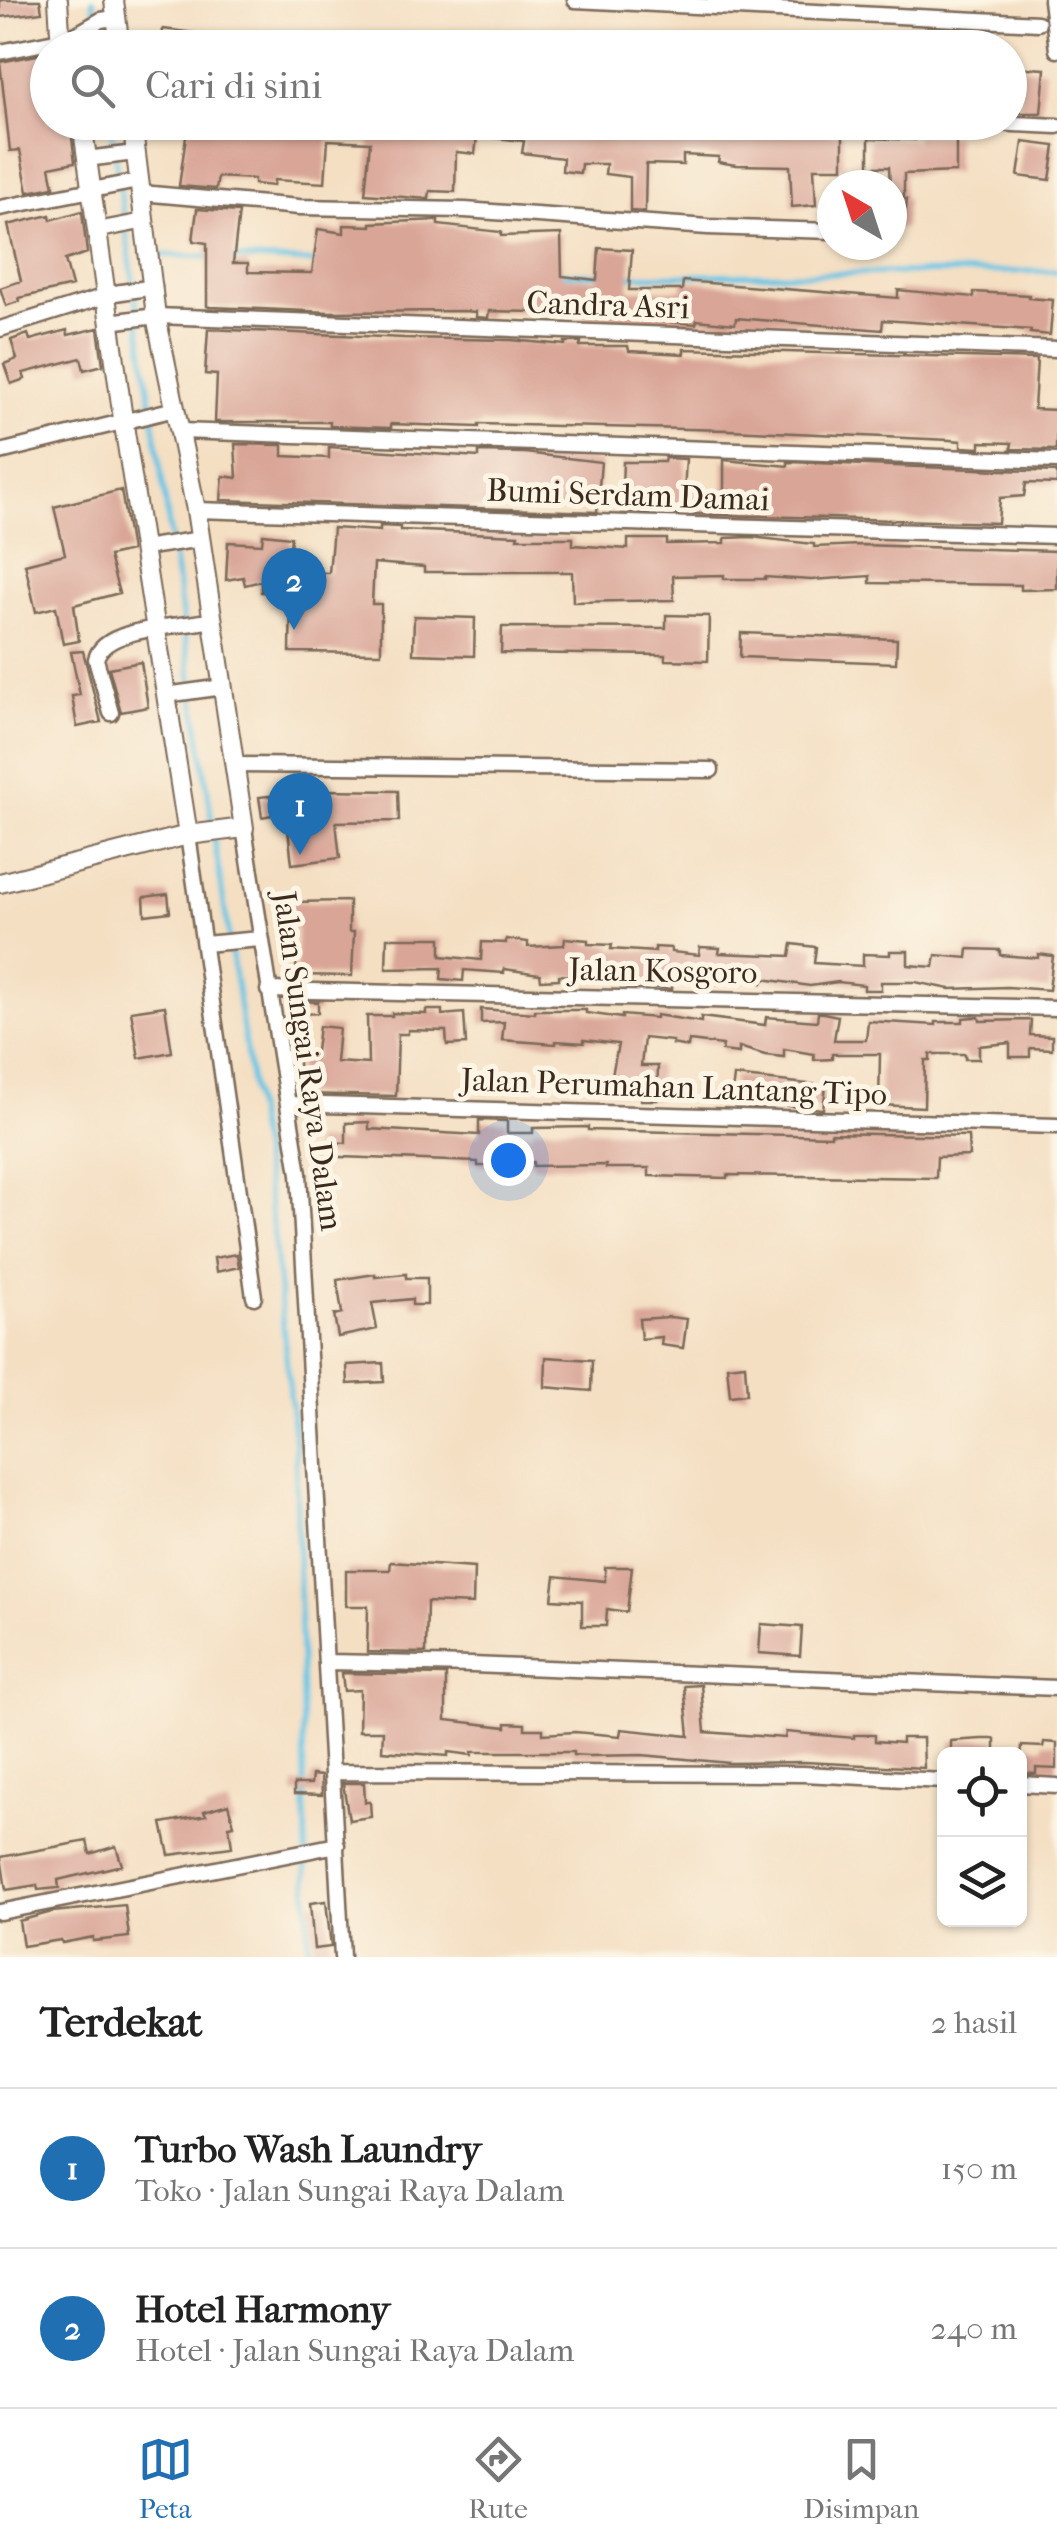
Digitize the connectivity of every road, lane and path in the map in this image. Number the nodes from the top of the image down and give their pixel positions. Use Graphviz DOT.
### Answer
graph roads {
  1 [pos="58,0"];
  2 [pos="574,0"];
  3 [pos="1052,0"];
  4 [pos="110,13"];
  5 [pos="1055,16"];
  6 [pos="1038,23"];
  7 [pos="62,30"];
  8 [pos="81,30"];
  9 [pos="30,47"];
  10 [pos="1057,50"];
  11 [pos="0,52"];
  12 [pos="1027,125"];
  13 [pos="1057,126"];
  14 [pos="86,140"];
  15 [pos="130,140"];
  16 [pos="129,155"];
  17 [pos="90,159"];
  18 [pos="137,186"];
  19 [pos="94,189"];
  20 [pos="0,208"];
  21 [pos="141,222"];
  22 [pos="102,230"];
  23 [pos="817,231"];
  24 [pos="146,287"];
  25 [pos="110,295"];
  26 [pos="151,317"];
  27 [pos="114,322"];
  28 [pos="0,329"];
  29 [pos="1057,348"];
  30 [pos="170,410"];
  31 [pos="126,419"];
  32 [pos="180,431"];
  33 [pos="0,452"];
  34 [pos="1057,460"];
  35 [pos="196,510"];
  36 [pos="1057,536"];
  37 [pos="194,540"];
  38 [pos="148,548"];
  39 [pos="206,622"];
  40 [pos="160,629"];
  41 [pos="215,688"];
  42 [pos="169,694"];
  43 [pos="111,713"];
  44 [pos="234,765"];
  45 [pos="711,770"];
  46 [pos="237,828"];
  47 [pos="195,834"];
  48 [pos="0,883"];
  49 [pos="255,939"];
  50 [pos="207,944"];
  51 [pos="268,990"];
  52 [pos="1057,1008"];
  53 [pos="289,1104"];
  54 [pos="1057,1126"];
  55 [pos="254,1298"];
  56 [pos="328,1662"];
  57 [pos="1057,1688"];
  58 [pos="333,1772"];
  59 [pos="937,1781"];
  60 [pos="1027,1784"];
  61 [pos="1057,1786"];
  62 [pos="336,1845"];
  63 [pos="0,1912"];
  64 [pos="342,1957"];
  1 -- 7 [label="street"];
  2 -- 6 [label="street"];
  3 -- 5 [label="street"];
  4 -- 8 [label="street"];
  5 -- 10 [label="street"];
  9 -- 11 [label="street"];
  12 -- 13 [label="street"];
  14 -- 17 [label="street"];
  15 -- 16 [label="street, Jalan Sungai Raya Dalam"];
  16 -- 17 [label="street"];
  16 -- 18 [label="street, Jalan Sungai Raya Dalam"];
  17 -- 19 [label="street"];
  18 -- 19 [label="street"];
  18 -- 21 [label="street, Jalan Sungai Raya Dalam"];
  18 -- 23 [label="street"];
  19 -- 20 [label="street"];
  19 -- 22 [label="street"];
  21 -- 22 [label="street"];
  21 -- 24 [label="street, Jalan Sungai Raya Dalam"];
  22 -- 25 [label="street"];
  24 -- 25 [label="street"];
  24 -- 26 [label="street, Jalan Sungai Raya Dalam"];
  25 -- 27 [label="street"];
  25 -- 28 [label="street"];
  26 -- 27 [label="street, Candra Asri"];
  26 -- 29 [label="street, Candra Asri"];
  26 -- 30 [label="street, Jalan Sungai Raya Dalam"];
  27 -- 31 [label="street"];
  30 -- 31 [label="street"];
  30 -- 32 [label="street, Jalan Sungai Raya Dalam"];
  31 -- 33 [label="street"];
  31 -- 38 [label="street"];
  32 -- 34 [label="street"];
  32 -- 35 [label="street, Jalan Sungai Raya Dalam"];
  35 -- 36 [label="street, Bumi Serdam Damai"];
  35 -- 37 [label="street, Jalan Sungai Raya Dalam"];
  37 -- 38 [label="street"];
  37 -- 39 [label="street, Jalan Sungai Raya Dalam"];
  38 -- 40 [label="street"];
  39 -- 40 [label="street"];
  39 -- 41 [label="street, Jalan Sungai Raya Dalam"];
  40 -- 42 [label="street"];
  40 -- 43 [label="street"];
  41 -- 42 [label="street"];
  41 -- 44 [label="street, Jalan Sungai Raya Dalam"];
  42 -- 47 [label="street"];
  44 -- 45 [label="street"];
  44 -- 46 [label="street, Jalan Sungai Raya Dalam"];
  46 -- 47 [label="street"];
  46 -- 49 [label="street, Jalan Sungai Raya Dalam"];
  47 -- 48 [label="street"];
  47 -- 50 [label="street"];
  49 -- 50 [label="street"];
  49 -- 51 [label="street, Jalan Sungai Raya Dalam"];
  50 -- 55 [label="street"];
  51 -- 52 [label="street, Jalan Kosgoro"];
  51 -- 53 [label="street, Jalan Sungai Raya Dalam"];
  53 -- 54 [label="street, Jalan Perumahan Lantang Tipo"];
  53 -- 56 [label="street, Jalan Sungai Raya Dalam"];
  56 -- 57 [label="street"];
  56 -- 58 [label="street, Jalan Sungai Raya Dalam"];
  58 -- 59 [label="street"];
  58 -- 62 [label="street, Jalan Sungai Raya Dalam"];
  60 -- 61 [label="street"];
  62 -- 63 [label="street"];
  62 -- 64 [label="street, Jalan Sungai Raya Dalam"];
}
